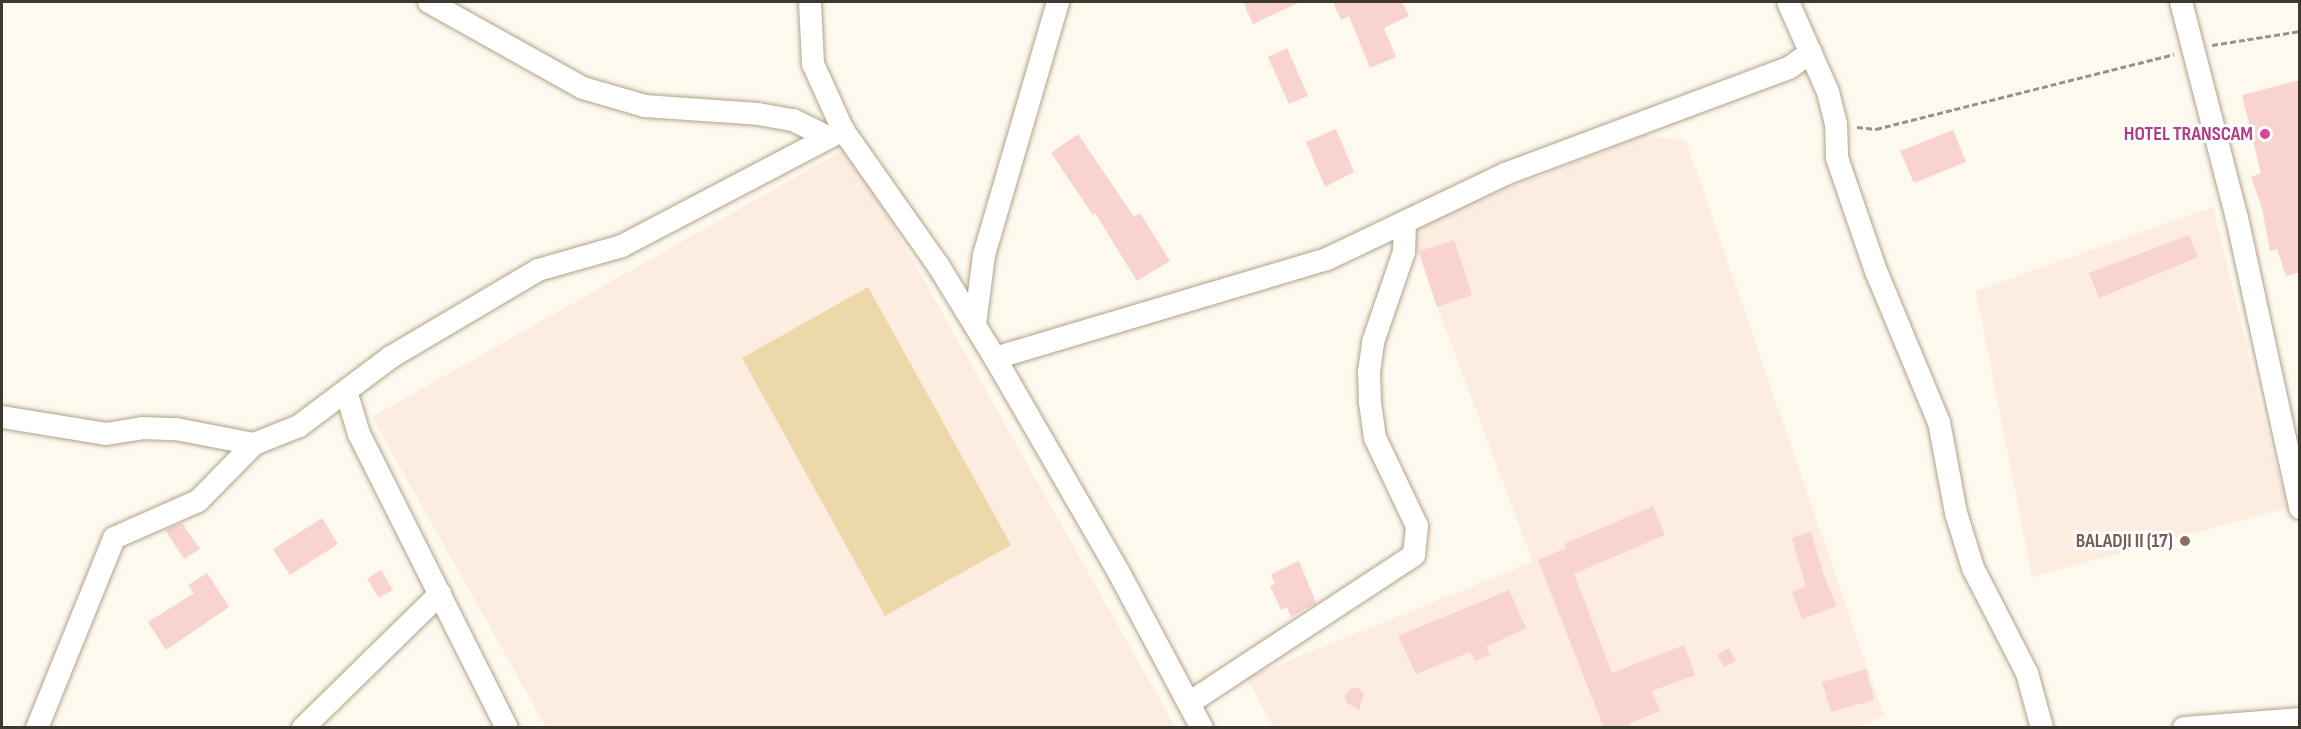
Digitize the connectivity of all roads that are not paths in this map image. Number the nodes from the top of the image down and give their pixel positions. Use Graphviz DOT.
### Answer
graph roads {
  1 [pos="429,2"];
  2 [pos="810,2"];
  3 [pos="1058,2"];
  4 [pos="1788,2"];
  5 [pos="2181,2"];
  6 [pos="1810,52"];
  7 [pos="836,134"];
  8 [pos="1405,222"];
  9 [pos="975,325"];
  10 [pos="995,358"];
  11 [pos="346,391"];
  12 [pos="2,417"];
  13 [pos="254,444"];
  14 [pos="2300,508"];
  15 [pos="440,594"];
  16 [pos="1188,703"];
  17 [pos="2300,719"];
  18 [pos="37,728"];
  19 [pos="303,728"];
  20 [pos="507,728"];
  21 [pos="1202,728"];
  22 [pos="2042,728"];
  23 [pos="2184,728"];
  1 -- 7 [label="street"];
  2 -- 7 [label="street"];
  3 -- 9 [label="street"];
  4 -- 6 [label="street"];
  5 -- 14 [label="street"];
  6 -- 8 [label="street"];
  6 -- 22 [label="street"];
  7 -- 9 [label="street"];
  7 -- 11 [label="street"];
  8 -- 10 [label="street"];
  8 -- 16 [label="street"];
  9 -- 10 [label="street"];
  10 -- 16 [label="street"];
  11 -- 13 [label="street"];
  11 -- 15 [label="street"];
  12 -- 13 [label="street"];
  13 -- 18 [label="street"];
  15 -- 19 [label="street"];
  15 -- 20 [label="street"];
  16 -- 21 [label="street"];
  17 -- 23 [label="street"];
}
